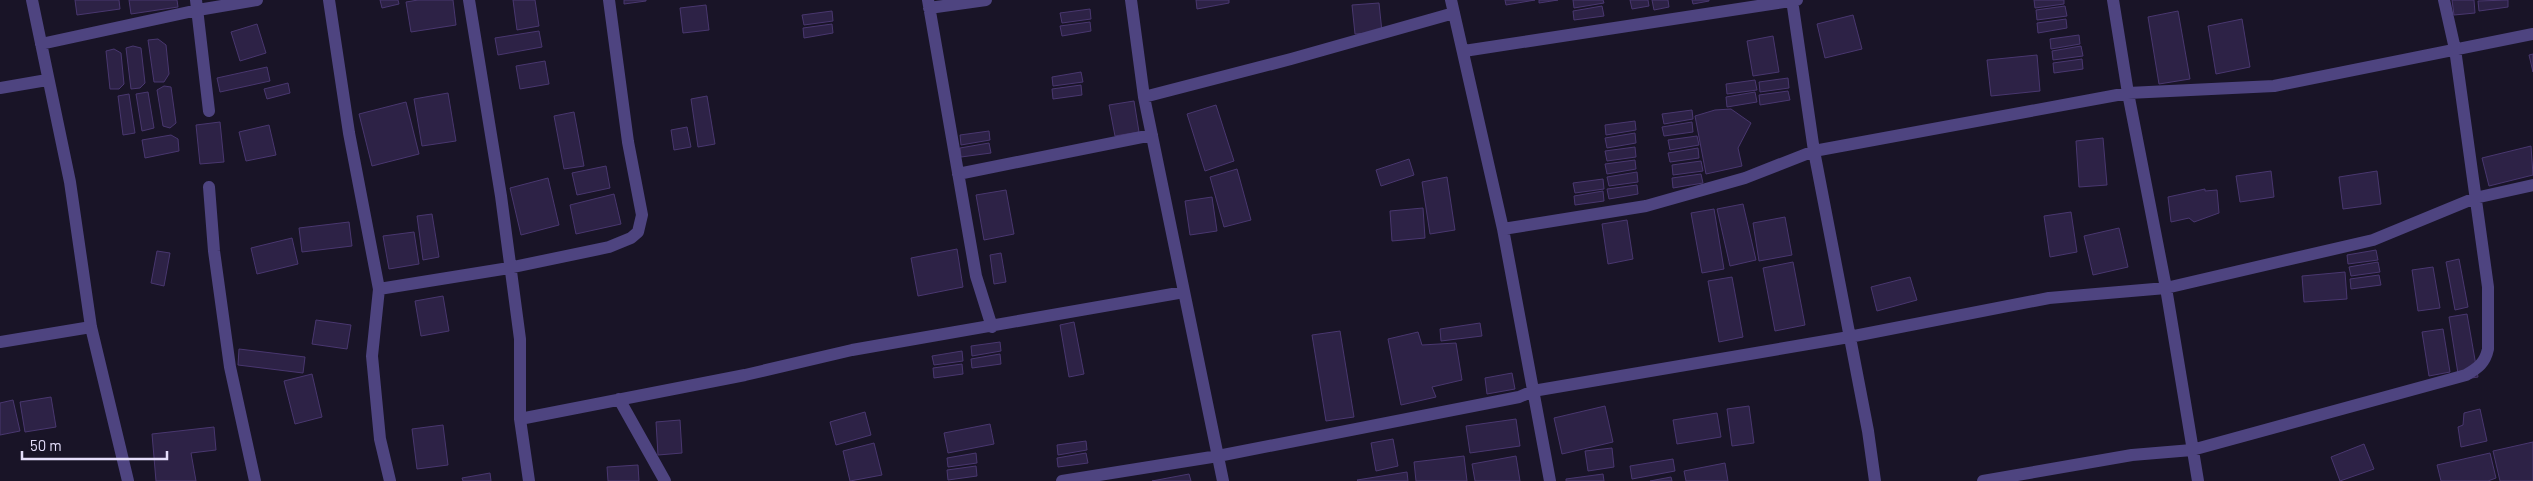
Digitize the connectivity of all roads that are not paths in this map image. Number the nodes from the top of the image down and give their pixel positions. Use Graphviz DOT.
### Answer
graph roads {
  1 [pos="32,0"];
  2 [pos="257,0"];
  3 [pos="329,0"];
  4 [pos="469,0"];
  5 [pos="609,0"];
  6 [pos="986,0"];
  7 [pos="1131,0"];
  8 [pos="1451,0"];
  9 [pos="1794,0"];
  10 [pos="2114,0"];
  11 [pos="2444,0"];
  12 [pos="928,4"];
  13 [pos="197,5"];
  14 [pos="1454,13"];
  15 [pos="2533,34"];
  16 [pos="41,44"];
  17 [pos="2455,49"];
  18 [pos="1464,51"];
  19 [pos="47,80"];
  20 [pos="0,88"];
  21 [pos="2128,93"];
  22 [pos="1144,97"];
  23 [pos="209,111"];
  24 [pos="1152,135"];
  25 [pos="1814,151"];
  26 [pos="958,174"];
  27 [pos="2533,185"];
  28 [pos="209,186"];
  29 [pos="2475,198"];
  30 [pos="1503,229"];
  31 [pos="509,268"];
  32 [pos="2166,288"];
  33 [pos="379,289"];
  34 [pos="1184,292"];
  35 [pos="91,326"];
  36 [pos="992,327"];
  37 [pos="1849,337"];
  38 [pos="0,342"];
  39 [pos="1533,391"];
  40 [pos="619,399"];
  41 [pos="520,419"];
  42 [pos="2192,450"];
  43 [pos="1218,456"];
  44 [pos="128,481"];
  45 [pos="256,481"];
  46 [pos="390,481"];
  47 [pos="529,481"];
  48 [pos="664,481"];
  49 [pos="1062,481"];
  50 [pos="1223,481"];
  51 [pos="1550,481"];
  52 [pos="1875,481"];
  53 [pos="1982,481"];
  54 [pos="2198,481"];
  1 -- 16 [label="street"];
  2 -- 13 [label="street"];
  3 -- 33 [label="street"];
  4 -- 31 [label="street"];
  5 -- 31 [label="street"];
  6 -- 12 [label="street"];
  7 -- 22 [label="street"];
  8 -- 14 [label="street"];
  9 -- 18 [label="street"];
  9 -- 25 [label="street"];
  10 -- 21 [label="street"];
  11 -- 17 [label="street"];
  12 -- 26 [label="street"];
  13 -- 16 [label="street"];
  13 -- 23 [label="street"];
  14 -- 18 [label="street"];
  14 -- 22 [label="street"];
  15 -- 17 [label="street"];
  16 -- 19 [label="street"];
  17 -- 21 [label="street"];
  17 -- 29 [label="street"];
  18 -- 30 [label="street"];
  19 -- 20 [label="street"];
  19 -- 35 [label="street"];
  21 -- 25 [label="street"];
  21 -- 32 [label="street"];
  22 -- 24 [label="street"];
  24 -- 26 [label="street"];
  24 -- 34 [label="street"];
  25 -- 30 [label="street"];
  25 -- 37 [label="street"];
  26 -- 36 [label="street"];
  27 -- 29 [label="street"];
  28 -- 45 [label="street"];
  29 -- 32 [label="street"];
  29 -- 42 [label="street"];
  30 -- 39 [label="street"];
  31 -- 33 [label="street"];
  31 -- 41 [label="street"];
  32 -- 37 [label="street"];
  32 -- 42 [label="street"];
  33 -- 46 [label="street"];
  34 -- 36 [label="street"];
  34 -- 43 [label="street"];
  35 -- 38 [label="street"];
  35 -- 44 [label="street"];
  36 -- 40 [label="street"];
  37 -- 39 [label="street"];
  37 -- 52 [label="street"];
  39 -- 43 [label="street"];
  39 -- 51 [label="street"];
  40 -- 41 [label="street"];
  40 -- 48 [label="street"];
  41 -- 47 [label="street"];
  42 -- 53 [label="street"];
  42 -- 54 [label="street"];
  43 -- 49 [label="street"];
  43 -- 50 [label="street"];
}
